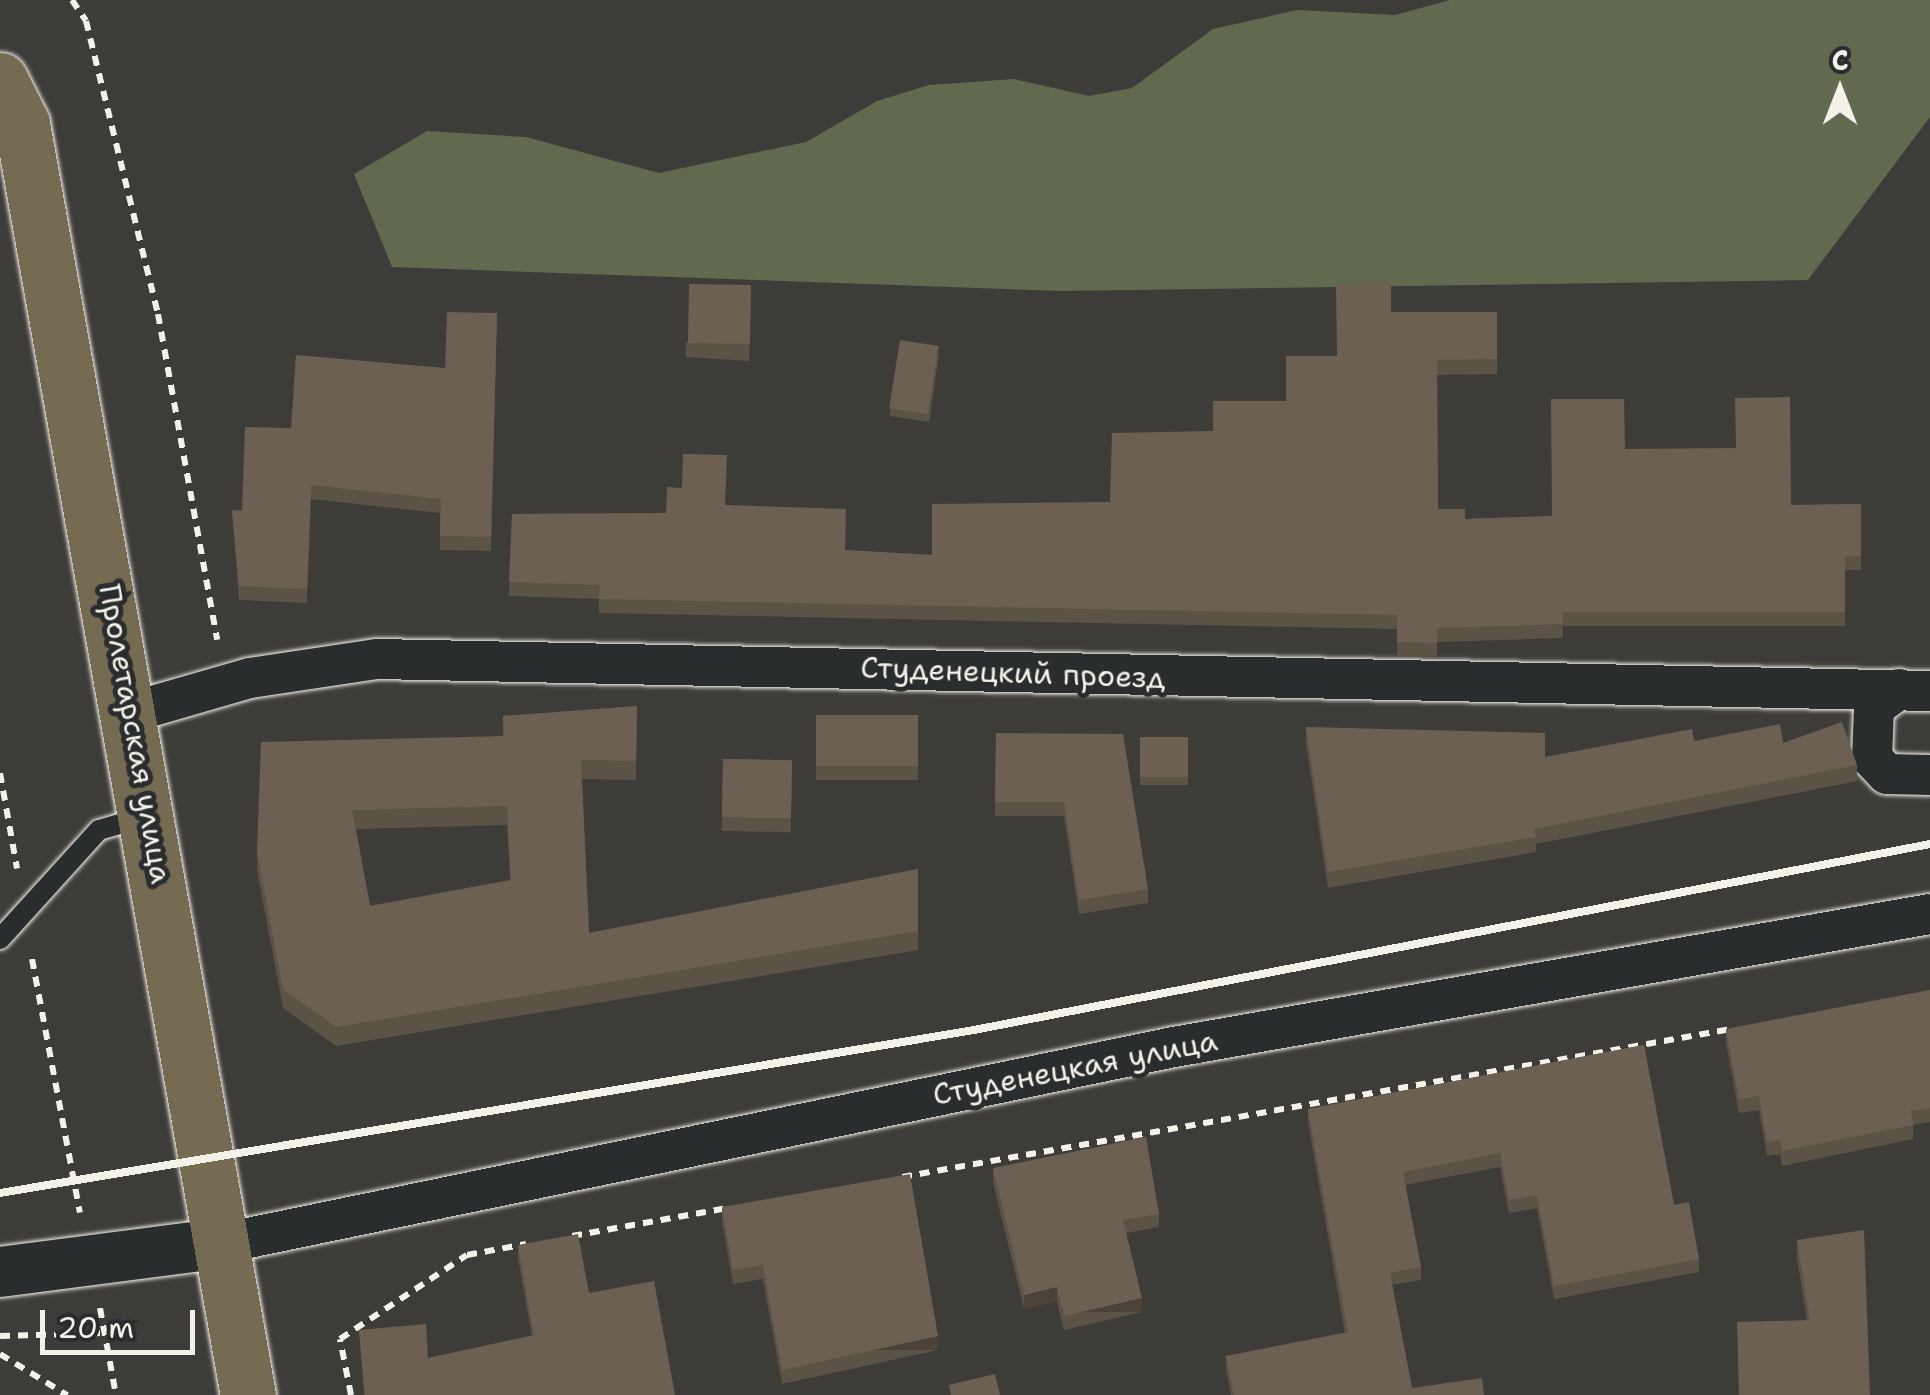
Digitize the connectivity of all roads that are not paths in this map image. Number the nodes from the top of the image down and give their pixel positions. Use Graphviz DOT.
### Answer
graph roads {
  1 [pos="7,108"];
  2 [pos="1915,690"];
  3 [pos="132,712"];
  4 [pos="1930,774"];
  5 [pos="151,815"];
  6 [pos="1930,914"];
  7 [pos="0,939"];
  8 [pos="224,1243"];
  9 [pos="0,1272"];
  10 [pos="248,1395"];
  1 -- 3 [label="main road, Пролетарская улица"];
  2 -- 3 [label="street, Студенецкий проезд"];
  2 -- 4 [label="street, Студенецкий проезд"];
  3 -- 5 [label="main road, Пролетарская улица"];
  5 -- 7 [label="lane"];
  5 -- 8 [label="main road, Пролетарская улица"];
  6 -- 8 [label="street, Студенецкая улица"];
  8 -- 9 [label="street"];
  8 -- 10 [label="main road, Пролетарская улица"];
}
